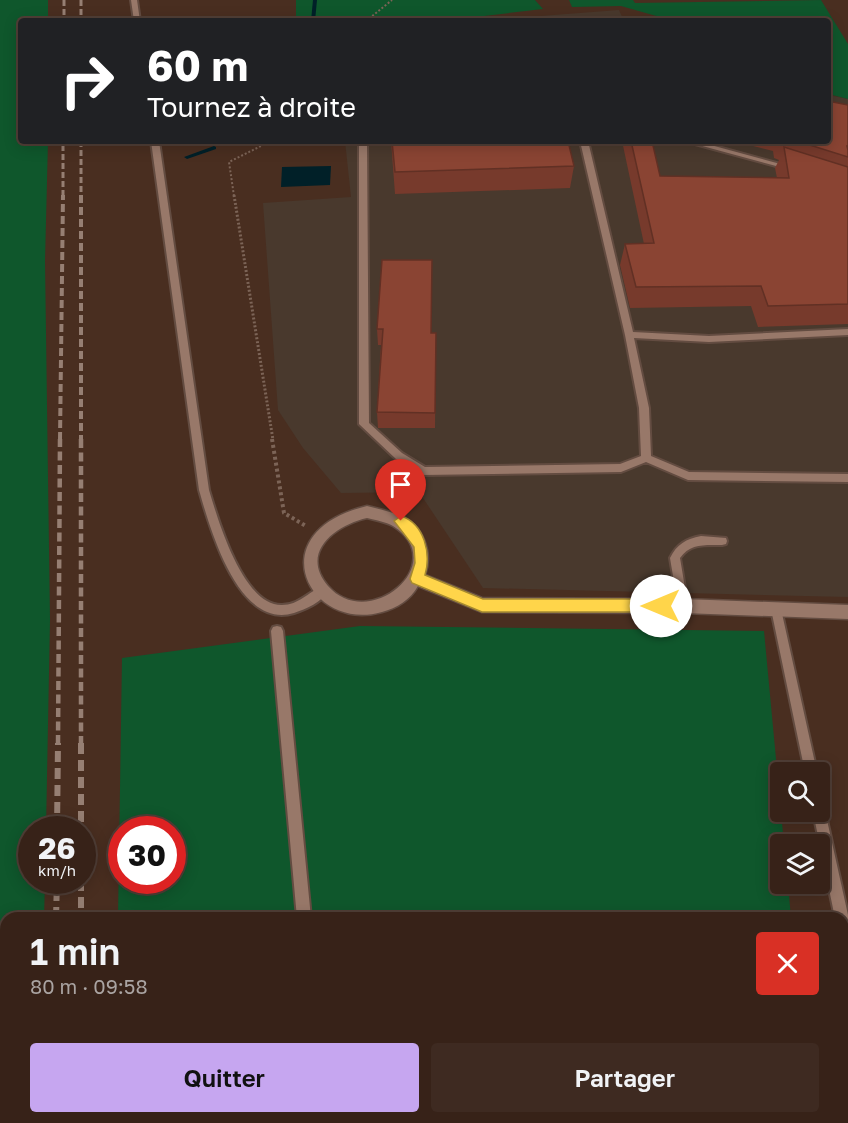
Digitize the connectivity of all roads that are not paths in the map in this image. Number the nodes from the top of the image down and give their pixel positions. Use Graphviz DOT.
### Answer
graph roads {
  1 [pos="134,0"];
  2 [pos="137,18"];
  3 [pos="155,144"];
  4 [pos="363,144"];
  5 [pos="585,144"];
  6 [pos="700,144"];
  7 [pos="805,171"];
  8 [pos="848,332"];
  9 [pos="630,335"];
  10 [pos="646,458"];
  11 [pos="848,478"];
  12 [pos="722,541"];
  13 [pos="417,579"];
  14 [pos="323,591"];
  15 [pos="683,606"];
  16 [pos="776,609"];
  17 [pos="848,612"];
  18 [pos="277,631"];
  19 [pos="809,762"];
  20 [pos="821,822"];
  21 [pos="303,912"];
  22 [pos="841,912"];
  1 -- 2 [label="lane"];
  3 -- 14 [label="lane"];
  4 -- 10 [label="lane"];
  5 -- 9 [label="lane"];
  6 -- 7 [label="lane"];
  8 -- 9 [label="lane"];
  9 -- 10 [label="lane"];
  10 -- 11 [label="lane"];
  12 -- 15 [label="lane"];
  13 -- 14 [label="street"];
  13 -- 14 [label="street"];
  13 -- 15 [label="street"];
  15 -- 16 [label="street"];
  16 -- 17 [label="street"];
  16 -- 19 [label="lane"];
  18 -- 21 [label="lane"];
  20 -- 22 [label="lane"];
}
